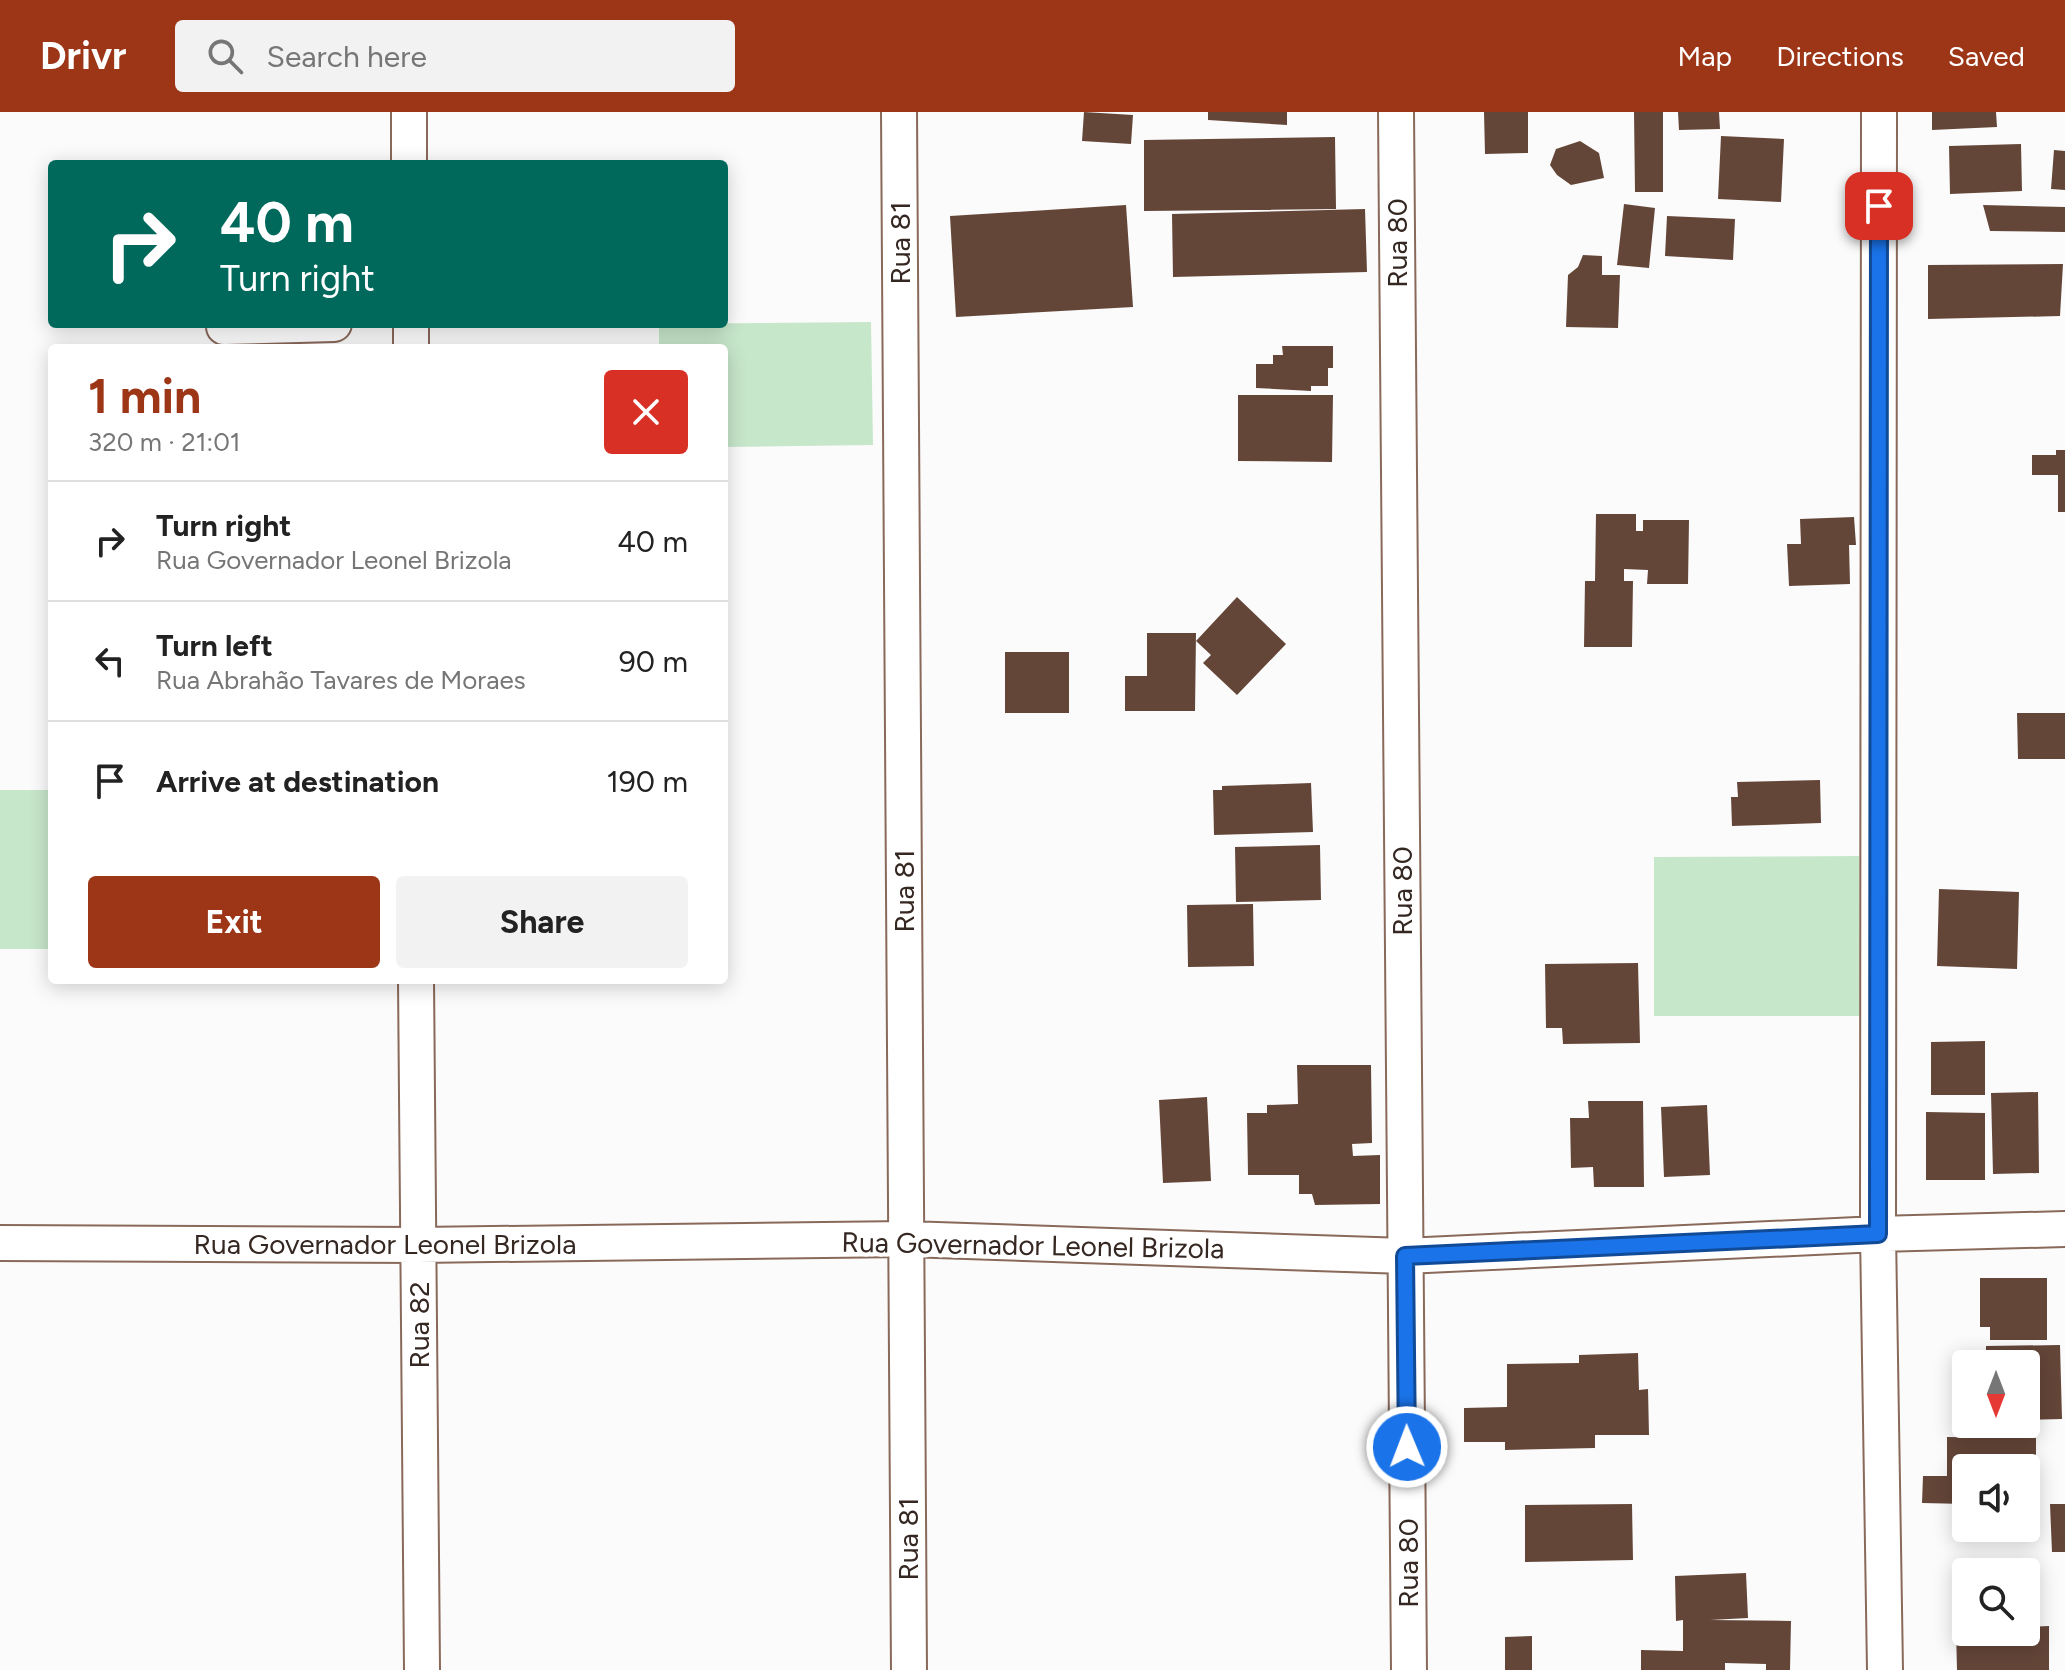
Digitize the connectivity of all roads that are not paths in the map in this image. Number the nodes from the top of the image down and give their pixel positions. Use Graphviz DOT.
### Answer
graph roads {
  1 [pos="409,112"];
  2 [pos="899,112"];
  3 [pos="1396,112"];
  4 [pos="1879,112"];
  5 [pos="409,160"];
  6 [pos="416,984"];
  7 [pos="2065,1229"];
  8 [pos="1878,1234"];
  9 [pos="907,1239"];
  10 [pos="0,1243"];
  11 [pos="418,1245"];
  12 [pos="1405,1256"];
  13 [pos="422,1670"];
  14 [pos="909,1670"];
  15 [pos="1409,1670"];
  16 [pos="1885,1670"];
  1 -- 5 [label="street"];
  2 -- 9 [label="street, Rua 81"];
  3 -- 12 [label="street, Rua 80"];
  4 -- 8 [label="street"];
  6 -- 11 [label="street, Rua 82"];
  7 -- 8 [label="street, Rua Governador Leonel Brizola"];
  8 -- 12 [label="street, Rua Governador Leonel Brizola"];
  8 -- 16 [label="street"];
  9 -- 11 [label="street, Rua Governador Leonel Brizola"];
  9 -- 12 [label="street, Rua Governador Leonel Brizola"];
  9 -- 14 [label="street, Rua 81"];
  10 -- 11 [label="street, Rua Governador Leonel Brizola"];
  11 -- 13 [label="street, Rua 82"];
  12 -- 15 [label="street, Rua 80"];
}
